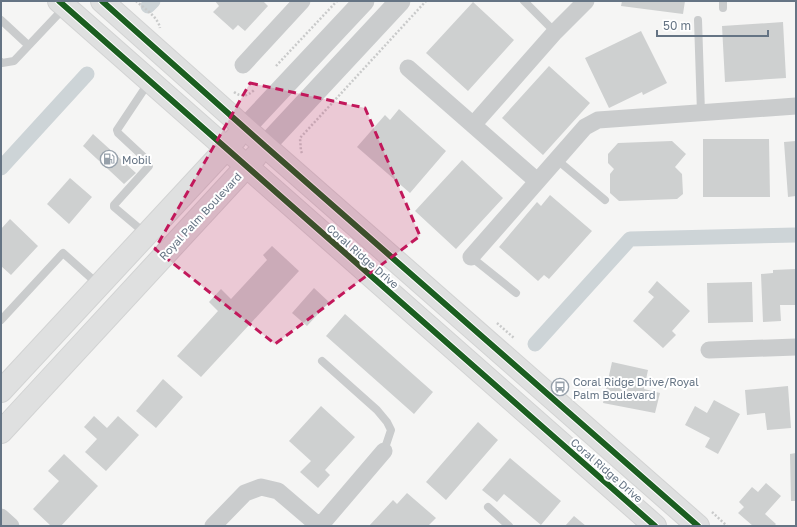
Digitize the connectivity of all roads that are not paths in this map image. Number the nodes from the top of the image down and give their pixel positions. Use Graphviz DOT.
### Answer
graph roads {
  1 [pos="102,1"];
  2 [pos="302,1"];
  3 [pos="364,1"];
  4 [pos="400,1"];
  5 [pos="524,1"];
  6 [pos="586,1"];
  7 [pos="62,4"];
  8 [pos="1,20"];
  9 [pos="698,20"];
  10 [pos="556,32"];
  11 [pos="28,45"];
  12 [pos="1,62"];
  13 [pos="243,65"];
  14 [pos="408,68"];
  15 [pos="151,81"];
  16 [pos="796,106"];
  17 [pos="701,113"];
  18 [pos="473,125"];
  19 [pos="245,128"];
  20 [pos="265,146"];
  21 [pos="226,149"];
  22 [pos="556,160"];
  23 [pos="246,167"];
  24 [pos="537,182"];
  25 [pos="605,200"];
  26 [pos="146,235"];
  27 [pos="471,257"];
  28 [pos="99,285"];
  29 [pos="516,293"];
  30 [pos="1,320"];
  31 [pos="796,347"];
  32 [pos="709,350"];
  33 [pos="322,361"];
  34 [pos="1,392"];
  35 [pos="1,432"];
  36 [pos="384,451"];
  37 [pos="488,507"];
  38 [pos="1,517"];
  39 [pos="11,526"];
  40 [pos="213,526"];
  41 [pos="319,526"];
  42 [pos="509,526"];
  43 [pos="655,526"];
  44 [pos="698,526"];
  1 -- 19 [label="main road, Coral Ridge Drive"];
  2 -- 13 [label="street"];
  3 -- 19 [label="street"];
  4 -- 20 [label="street, Royal Palm Boulevard"];
  5 -- 10 [label="lane"];
  6 -- 10 [label="street"];
  7 -- 11 [label="lane"];
  7 -- 15 [label="main road, Coral Ridge Drive"];
  8 -- 11 [label="lane"];
  9 -- 17 [label="lane"];
  10 -- 18 [label="street"];
  11 -- 12 [label="lane"];
  14 -- 18 [label="street"];
  15 -- 21 [label="main road, Coral Ridge Drive"];
  15 -- 26 [label="lane"];
  16 -- 17 [label="street"];
  17 -- 22 [label="street"];
  18 -- 24 [label="street"];
  19 -- 20 [label="main road, Coral Ridge Drive"];
  19 -- 21 [label="main road"];
  20 -- 23 [label="main road, Royal Palm Boulevard"];
  20 -- 44 [label="main road, Coral Ridge Drive"];
  21 -- 23 [label="main road, Coral Ridge Drive"];
  21 -- 26 [label="main road"];
  22 -- 24 [label="street"];
  22 -- 25 [label="lane"];
  23 -- 35 [label="main road, Royal Palm Boulevard"];
  23 -- 43 [label="main road, Coral Ridge Drive"];
  24 -- 27 [label="street"];
  26 -- 28 [label="main road"];
  27 -- 29 [label="lane"];
  28 -- 30 [label="lane"];
  28 -- 34 [label="main road"];
  31 -- 32 [label="street"];
  33 -- 36 [label="lane"];
  36 -- 41 [label="street"];
  37 -- 42 [label="lane"];
  38 -- 39 [label="street"];
  40 -- 41 [label="street"];
}
